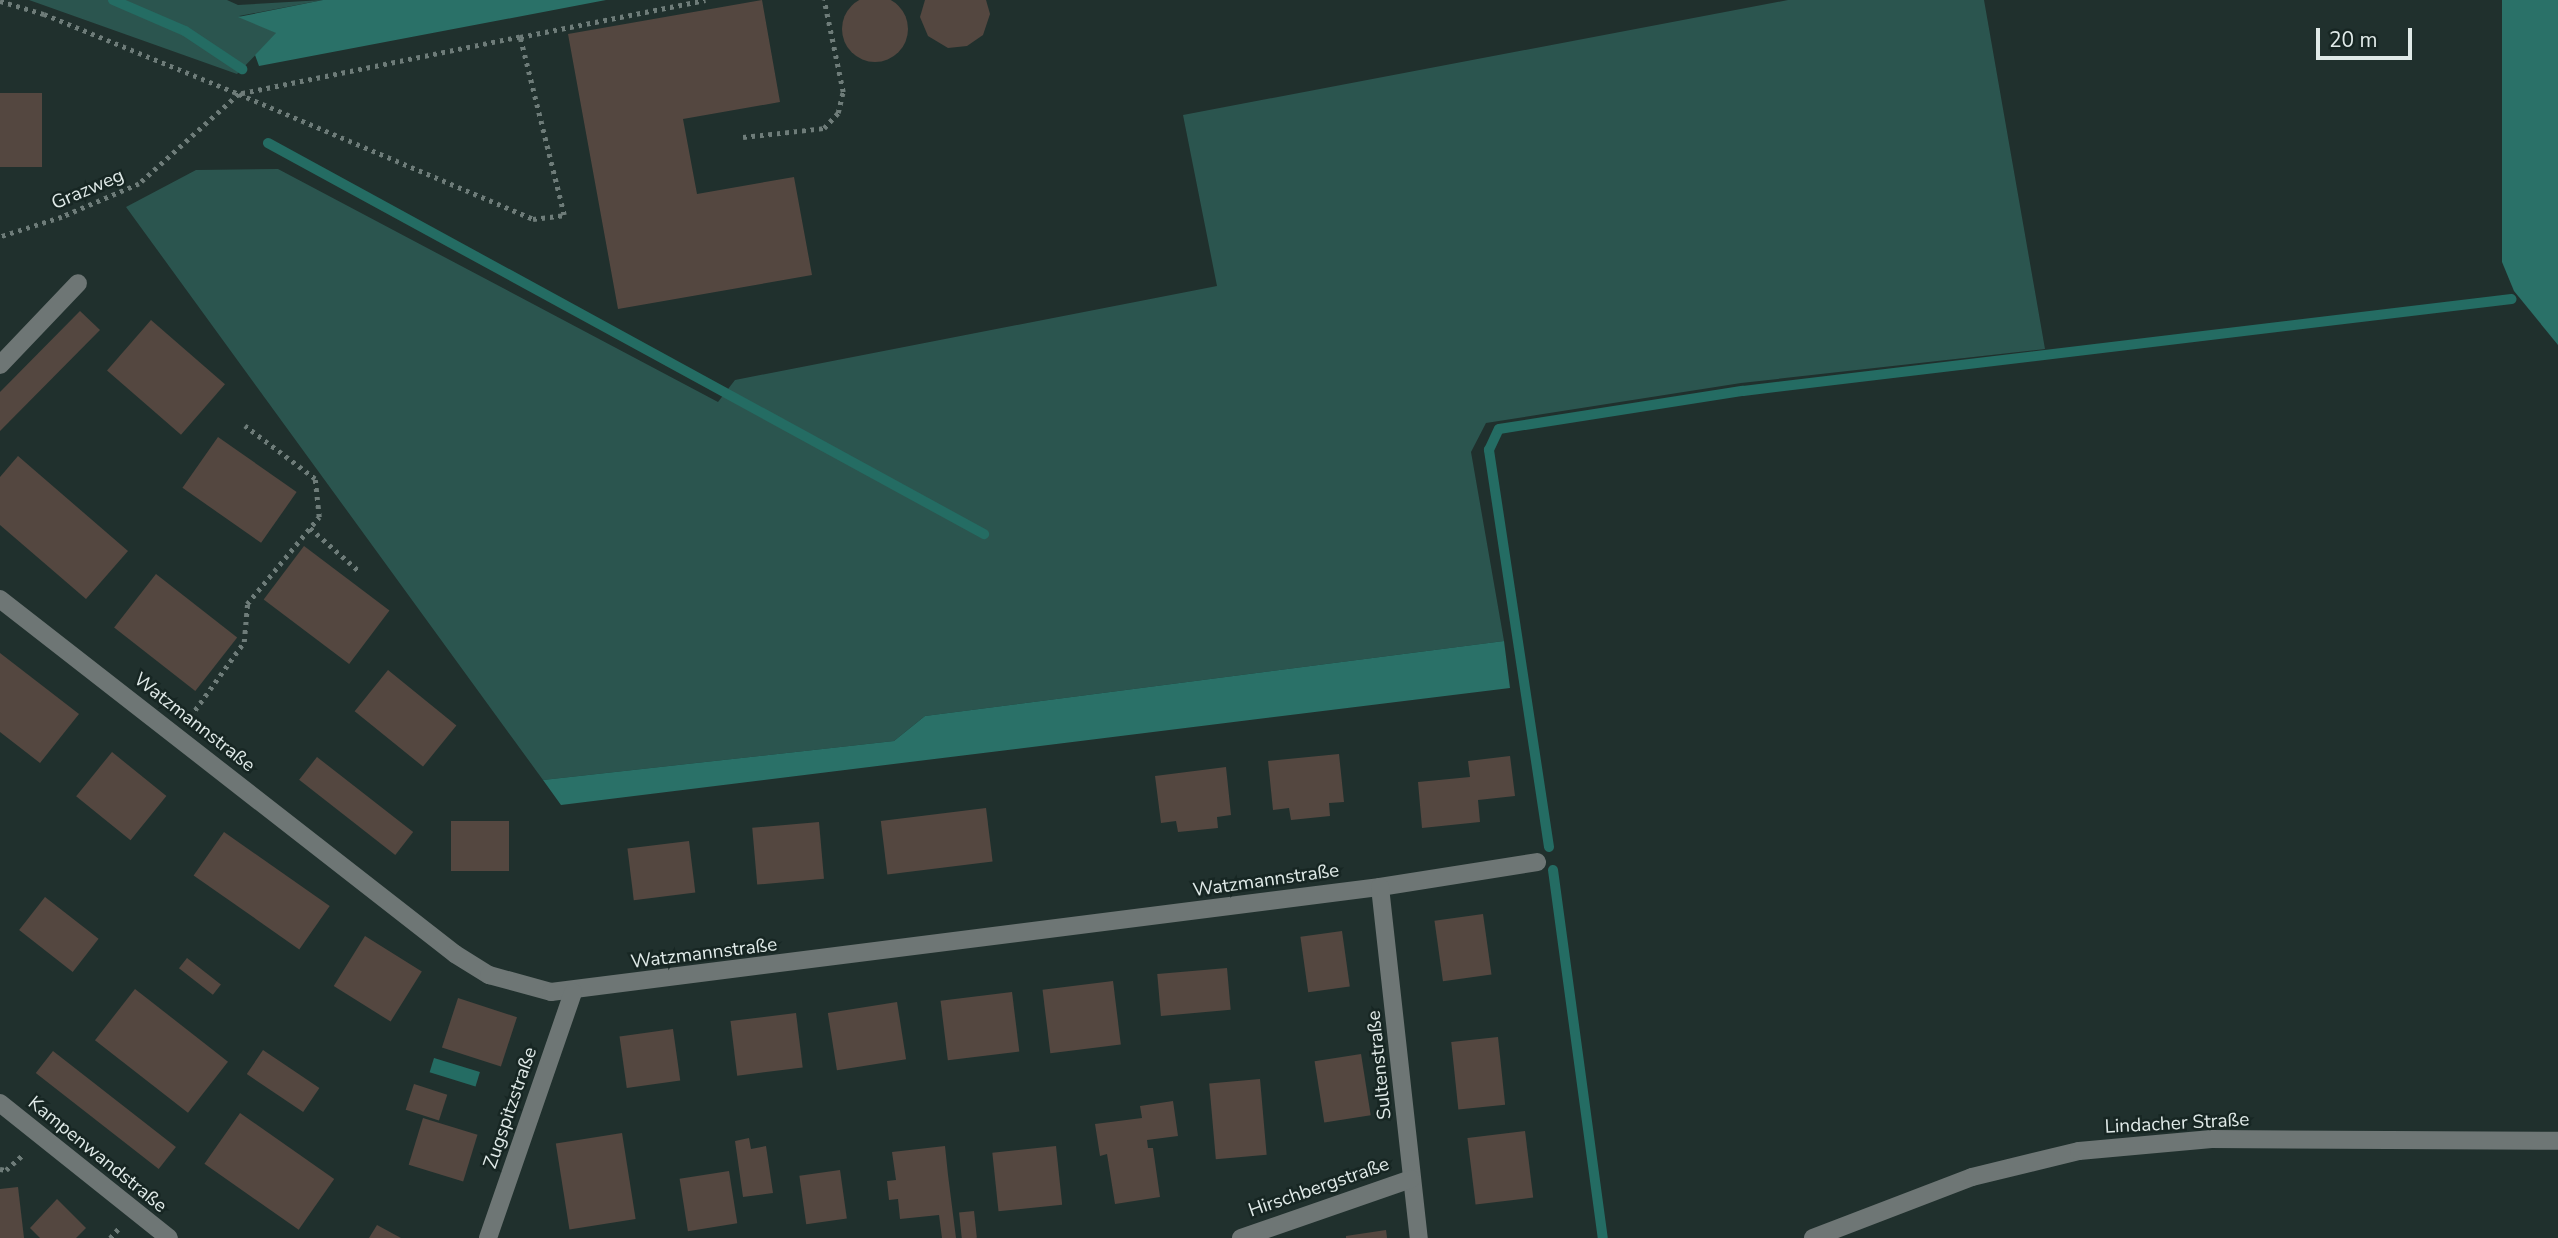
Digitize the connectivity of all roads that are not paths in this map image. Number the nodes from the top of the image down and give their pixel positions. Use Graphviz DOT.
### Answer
graph roads {
  1 [pos="78,283"];
  2 [pos="0,365"];
  3 [pos="0,599"];
  4 [pos="1537,862"];
  5 [pos="1380,887"];
  6 [pos="573,992"];
  7 [pos="0,1103"];
  8 [pos="2558,1141"];
  9 [pos="1410,1179"];
  10 [pos="169,1238"];
  11 [pos="488,1238"];
  12 [pos="1241,1238"];
  13 [pos="1419,1238"];
  14 [pos="1813,1238"];
  1 -- 2 [label="street"];
  3 -- 6 [label="street, Watzmannstraße"];
  4 -- 5 [label="street, Watzmannstraße"];
  5 -- 6 [label="street, Watzmannstraße"];
  5 -- 9 [label="street, Sultenstraße"];
  6 -- 11 [label="street, Zugspitzstraße"];
  7 -- 10 [label="street, Kampenwandstraße"];
  8 -- 14 [label="street, Lindacher Straße"];
  9 -- 12 [label="street, Hirschbergstraße"];
  9 -- 13 [label="street, Sultenstraße"];
}
